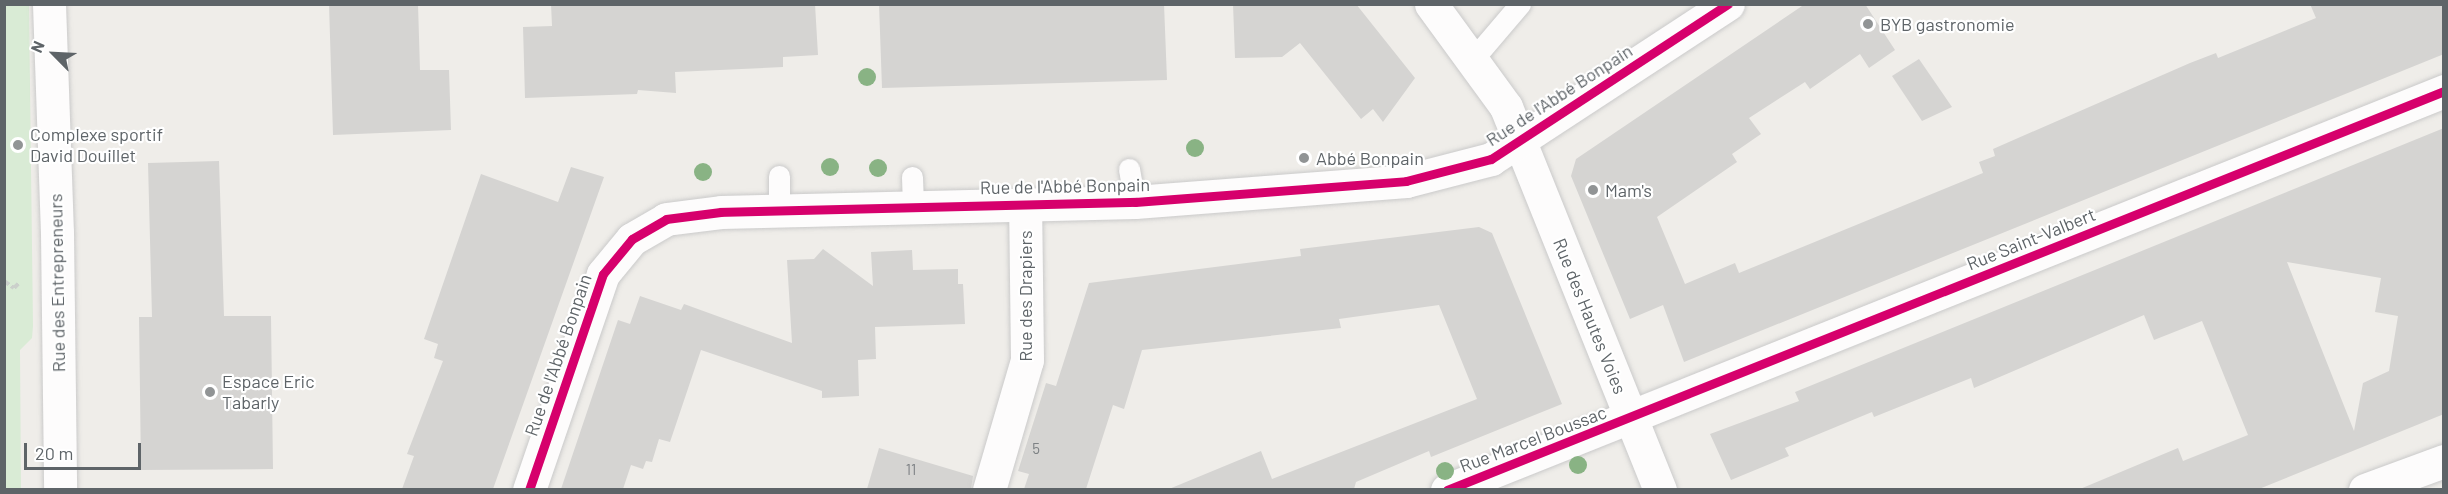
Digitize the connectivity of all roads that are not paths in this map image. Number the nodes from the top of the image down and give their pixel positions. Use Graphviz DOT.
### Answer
graph roads {
  1 [pos="49,4"];
  2 [pos="1431,4"];
  3 [pos="1520,4"];
  4 [pos="1728,4"];
  5 [pos="1474,58"];
  6 [pos="2444,91"];
  7 [pos="1521,142"];
  8 [pos="1129,169"];
  9 [pos="779,176"];
  10 [pos="1135,202"];
  11 [pos="1025,205"];
  12 [pos="779,210"];
  13 [pos="1630,418"];
  14 [pos="2444,461"];
  15 [pos="60,489"];
  16 [pos="529,489"];
  17 [pos="989,489"];
  18 [pos="1447,489"];
  19 [pos="1660,489"];
  20 [pos="2364,489"];
  1 -- 15 [label="street, Rue des Entrepreneurs"];
  2 -- 5 [label="street, Rue des Hautes Voies"];
  3 -- 5 [label="lane"];
  4 -- 7 [label="street, Rue de l'Abbé Bonpain"];
  5 -- 7 [label="street, Rue des Hautes Voies"];
  6 -- 13 [label="street, Rue Saint-Valbert"];
  7 -- 10 [label="street, Rue de l'Abbé Bonpain"];
  7 -- 13 [label="street, Rue des Hautes Voies"];
  8 -- 10 [label="lane"];
  9 -- 12 [label="lane"];
  10 -- 11 [label="street, Rue de l'Abbé Bonpain"];
  11 -- 12 [label="street, Rue de l'Abbé Bonpain"];
  11 -- 17 [label="street, Rue des Drapiers"];
  12 -- 16 [label="street, Rue de l'Abbé Bonpain"];
  13 -- 18 [label="street, Rue Marcel Boussac"];
  13 -- 19 [label="street, Rue des Hautes Voies"];
  14 -- 20 [label="street"];
}
